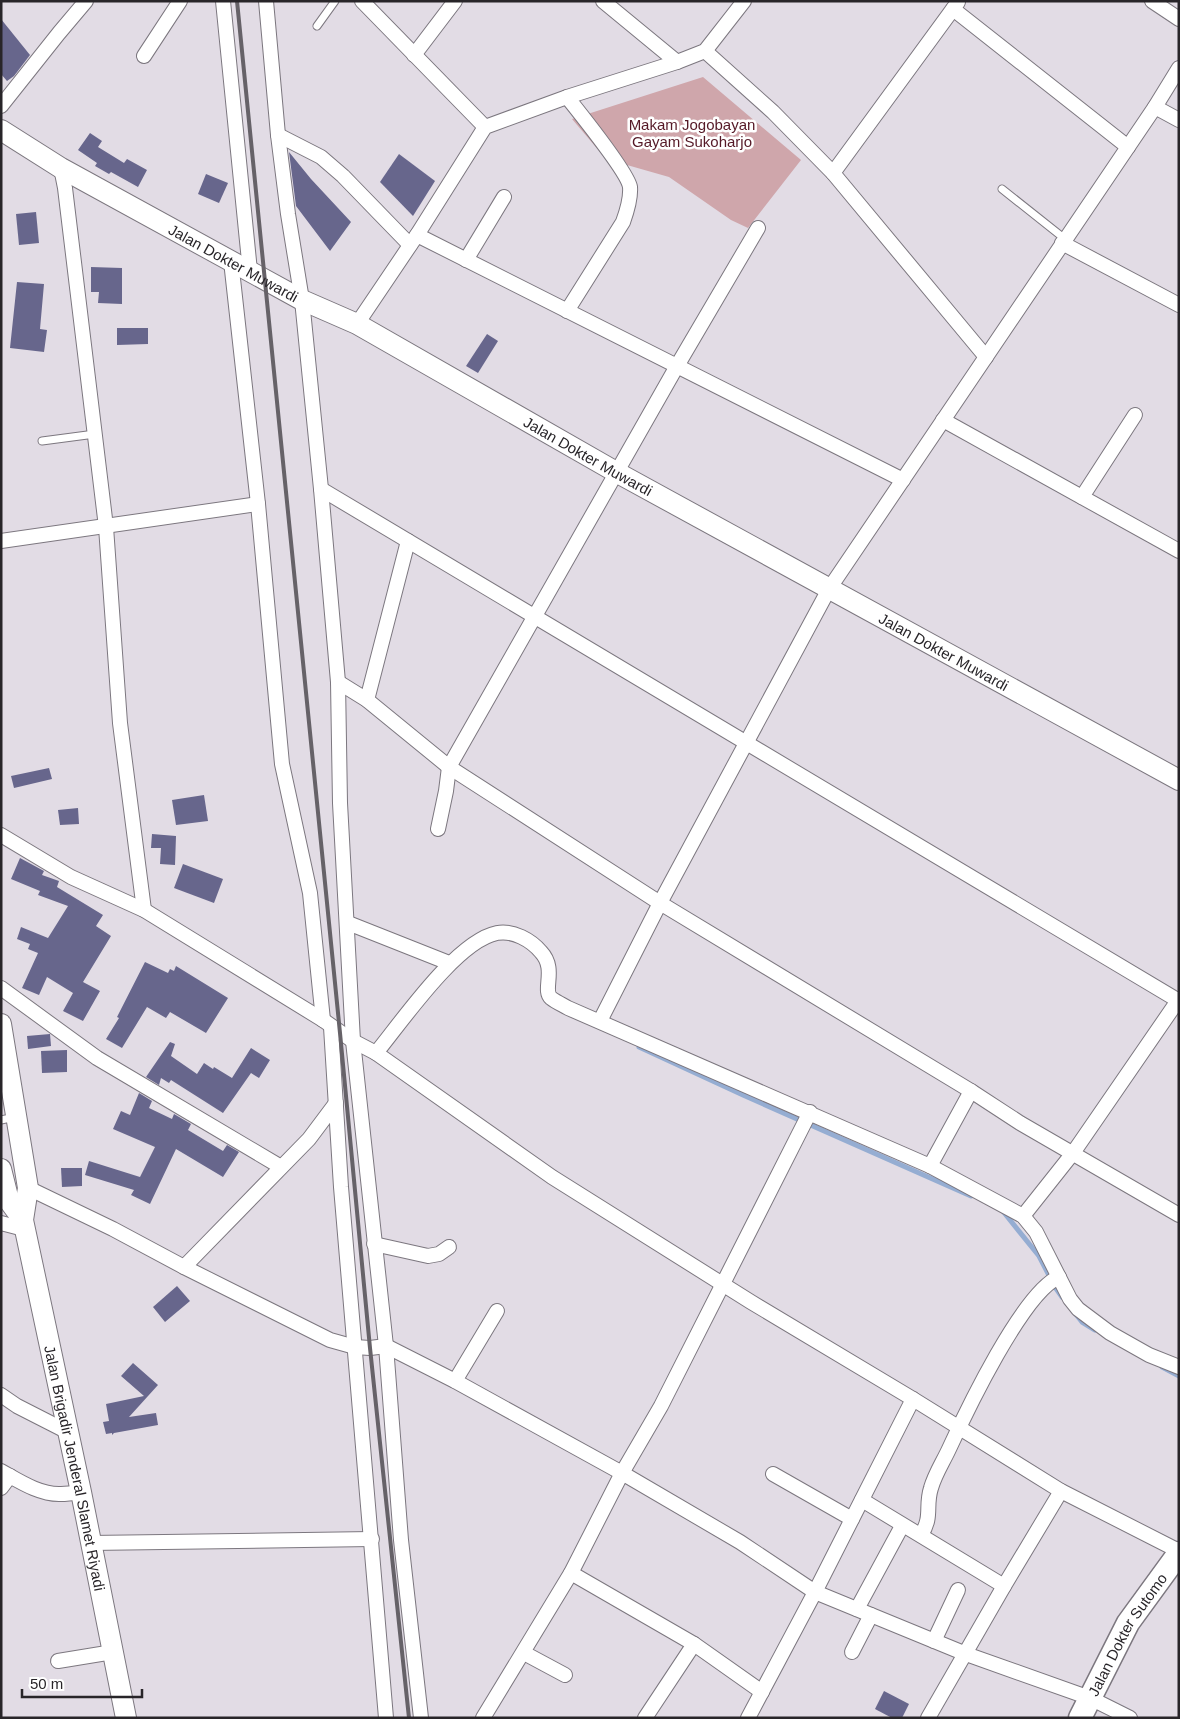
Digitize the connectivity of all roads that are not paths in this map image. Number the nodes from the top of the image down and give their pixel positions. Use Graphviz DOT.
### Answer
graph roads {
  1 [pos="86,1"];
  2 [pos="180,1"];
  3 [pos="223,1"];
  4 [pos="266,1"];
  5 [pos="335,1"];
  6 [pos="362,1"];
  7 [pos="455,1"];
  8 [pos="603,1"];
  9 [pos="744,1"];
  10 [pos="1152,1"];
  11 [pos="956,5"];
  12 [pos="1179,19"];
  13 [pos="318,26"];
  14 [pos="705,51"];
  15 [pos="414,55"];
  16 [pos="144,56"];
  17 [pos="676,62"];
  18 [pos="1179,68"];
  19 [pos="567,97"];
  20 [pos="1,106"];
  21 [pos="1155,107"];
  22 [pos="1179,120"];
  23 [pos="485,127"];
  24 [pos="1,130"];
  25 [pos="278,135"];
  26 [pos="1128,147"];
  27 [pos="61,168"];
  28 [pos="833,173"];
  29 [pos="1002,189"];
  30 [pos="504,196"];
  31 [pos="758,228"];
  32 [pos="414,240"];
  33 [pos="1064,241"];
  34 [pos="466,260"];
  35 [pos="232,261"];
  36 [pos="250,271"];
  37 [pos="302,300"];
  38 [pos="1179,305"];
  39 [pos="568,311"];
  40 [pos="357,324"];
  41 [pos="986,357"];
  42 [pos="677,366"];
  43 [pos="1135,415"];
  44 [pos="943,420"];
  45 [pos="95,434"];
  46 [pos="42,441"];
  47 [pos="616,472"];
  48 [pos="903,480"];
  49 [pos="321,489"];
  50 [pos="1082,497"];
  51 [pos="258,504"];
  52 [pos="106,527"];
  53 [pos="1,541"];
  54 [pos="408,541"];
  55 [pos="1179,551"];
  56 [pos="829,589"];
  57 [pos="535,616"];
  58 [pos="338,682"];
  59 [pos="367,700"];
  60 [pos="747,743"];
  61 [pos="449,767"];
  62 [pos="1179,780"];
  63 [pos="438,829"];
  64 [pos="1,834"];
  65 [pos="660,903"];
  66 [pos="144,910"];
  67 [pos="348,923"];
  68 [pos="449,963"];
  69 [pos="1,988"];
  70 [pos="1178,1000"];
  71 [pos="600,1021"];
  72 [pos="327,1023"];
  73 [pos="1,1024"];
  74 [pos="353,1041"];
  75 [pos="376,1053"];
  76 [pos="971,1091"];
  77 [pos="336,1103"];
  78 [pos="8,1118"];
  79 [pos="806,1118"];
  80 [pos="1073,1153"];
  81 [pos="930,1166"];
  82 [pos="281,1168"];
  83 [pos="1,1169"];
  84 [pos="28,1188"];
  85 [pos="1179,1215"];
  86 [pos="1023,1216"];
  87 [pos="1,1223"];
  88 [pos="24,1225"];
  89 [pos="374,1244"];
  90 [pos="449,1247"];
  91 [pos="184,1267"];
  92 [pos="1054,1280"];
  93 [pos="723,1284"];
  94 [pos="498,1311"];
  95 [pos="386,1346"];
  96 [pos="355,1347"];
  97 [pos="1179,1367"];
  98 [pos="455,1381"];
  99 [pos="1,1395"];
  100 [pos="913,1398"];
  101 [pos="959,1427"];
  102 [pos="68,1432"];
  103 [pos="6,1473"];
  104 [pos="622,1473"];
  105 [pos="774,1474"];
  106 [pos="1,1488"];
  107 [pos="81,1492"];
  108 [pos="1061,1492"];
  109 [pos="862,1500"];
  110 [pos="852,1519"];
  111 [pos="902,1526"];
  112 [pos="921,1535"];
  113 [pos="372,1539"];
  114 [pos="90,1543"];
  115 [pos="1179,1552"];
  116 [pos="571,1573"];
  117 [pos="1004,1586"];
  118 [pos="958,1590"];
  119 [pos="815,1592"];
  120 [pos="858,1609"];
  121 [pos="871,1615"];
  122 [pos="934,1641"];
  123 [pos="694,1644"];
  124 [pos="112,1652"];
  125 [pos="852,1652"];
  126 [pos="524,1653"];
  127 [pos="966,1654"];
  128 [pos="58,1661"];
  129 [pos="565,1675"];
  130 [pos="762,1692"];
  131 [pos="1085,1708"];
  132 [pos="750,1717"];
  133 [pos="126,1718"];
  134 [pos="386,1718"];
  135 [pos="421,1718"];
  136 [pos="483,1718"];
  137 [pos="645,1718"];
  138 [pos="928,1718"];
  139 [pos="1130,1718"];
  1 -- 20 [label="street"];
  2 -- 16 [label="street"];
  3 -- 36 [label="street"];
  4 -- 25 [label="street"];
  5 -- 13 [label="lane"];
  6 -- 15 [label="street"];
  7 -- 15 [label="street"];
  8 -- 17 [label="street"];
  9 -- 14 [label="street"];
  10 -- 12 [label="street"];
  11 -- 26 [label="street"];
  11 -- 28 [label="street"];
  14 -- 17 [label="street"];
  14 -- 28 [label="street"];
  15 -- 23 [label="street"];
  17 -- 19 [label="street"];
  18 -- 21 [label="street"];
  19 -- 23 [label="street"];
  19 -- 39 [label="street"];
  21 -- 22 [label="street"];
  21 -- 26 [label="street"];
  23 -- 32 [label="street"];
  24 -- 27 [label="main road, Jalan Dokter Muwardi"];
  25 -- 32 [label="street"];
  25 -- 37 [label="street"];
  26 -- 33 [label="street"];
  27 -- 35 [label="main road, Jalan Dokter Muwardi"];
  27 -- 45 [label="street"];
  28 -- 41 [label="street"];
  29 -- 33 [label="lane"];
  30 -- 34 [label="street"];
  31 -- 42 [label="street"];
  32 -- 34 [label="street"];
  32 -- 40 [label="street"];
  33 -- 38 [label="street"];
  33 -- 41 [label="street"];
  34 -- 39 [label="street"];
  35 -- 36 [label="main road, Jalan Dokter Muwardi"];
  35 -- 51 [label="street"];
  36 -- 37 [label="main road, Jalan Dokter Muwardi"];
  37 -- 40 [label="main road, Jalan Dokter Muwardi"];
  37 -- 49 [label="street"];
  39 -- 42 [label="street"];
  40 -- 47 [label="main road, Jalan Dokter Muwardi"];
  41 -- 44 [label="street"];
  42 -- 47 [label="street"];
  42 -- 48 [label="street"];
  43 -- 50 [label="street"];
  44 -- 48 [label="street"];
  44 -- 50 [label="street"];
  45 -- 46 [label="lane"];
  45 -- 52 [label="street"];
  47 -- 56 [label="main road, Jalan Dokter Muwardi"];
  47 -- 57 [label="street"];
  48 -- 56 [label="street"];
  49 -- 54 [label="street"];
  49 -- 58 [label="street"];
  50 -- 55 [label="street"];
  51 -- 52 [label="street"];
  51 -- 72 [label="street"];
  52 -- 53 [label="street"];
  52 -- 66 [label="street"];
  54 -- 57 [label="street"];
  54 -- 59 [label="street"];
  56 -- 60 [label="street"];
  56 -- 62 [label="main road, Jalan Dokter Muwardi"];
  57 -- 60 [label="street"];
  57 -- 61 [label="street"];
  58 -- 59 [label="street"];
  58 -- 67 [label="street"];
  59 -- 61 [label="street"];
  60 -- 65 [label="street"];
  60 -- 70 [label="street"];
  61 -- 63 [label="street"];
  61 -- 65 [label="street"];
  64 -- 66 [label="street"];
  65 -- 71 [label="street"];
  65 -- 76 [label="street"];
  66 -- 72 [label="street"];
  67 -- 68 [label="street"];
  67 -- 74 [label="street"];
  68 -- 71 [label="street"];
  68 -- 75 [label="street"];
  69 -- 82 [label="street"];
  70 -- 80 [label="street"];
  71 -- 79 [label="street"];
  72 -- 74 [label="street"];
  72 -- 77 [label="street"];
  73 -- 78 [label="main road, Jalan Brigadir Jenderal Slamet Riyadi"];
  74 -- 75 [label="street"];
  74 -- 89 [label="street"];
  75 -- 93 [label="street"];
  76 -- 80 [label="street"];
  76 -- 81 [label="street"];
  77 -- 82 [label="street"];
  77 -- 96 [label="street"];
  78 -- 84 [label="main road, Jalan Brigadir Jenderal Slamet Riyadi"];
  79 -- 81 [label="street"];
  79 -- 93 [label="street"];
  80 -- 85 [label="street"];
  80 -- 86 [label="street"];
  81 -- 86 [label="street"];
  82 -- 91 [label="street"];
  83 -- 88 [label="main road, Jalan Brigadir Jenderal Slamet Riyadi"];
  84 -- 88 [label="main road, Jalan Brigadir Jenderal Slamet Riyadi"];
  84 -- 91 [label="street"];
  86 -- 92 [label="street"];
  87 -- 88 [label="street"];
  88 -- 102 [label="main road, Jalan Brigadir Jenderal Slamet Riyadi"];
  89 -- 90 [label="street"];
  89 -- 95 [label="street"];
  91 -- 96 [label="street"];
  92 -- 97 [label="street"];
  92 -- 101 [label="street"];
  93 -- 100 [label="street"];
  93 -- 104 [label="street"];
  94 -- 98 [label="street"];
  95 -- 96 [label="street"];
  95 -- 98 [label="street"];
  95 -- 135 [label="street"];
  96 -- 113 [label="street"];
  98 -- 104 [label="street"];
  99 -- 102 [label="street"];
  100 -- 101 [label="street"];
  100 -- 109 [label="street"];
  101 -- 108 [label="street"];
  101 -- 112 [label="street"];
  102 -- 107 [label="main road, Jalan Brigadir Jenderal Slamet Riyadi"];
  103 -- 106 [label="street"];
  103 -- 107 [label="street"];
  104 -- 116 [label="street"];
  104 -- 119 [label="street"];
  105 -- 110 [label="street"];
  107 -- 114 [label="main road, Jalan Brigadir Jenderal Slamet Riyadi"];
  108 -- 115 [label="street"];
  108 -- 117 [label="street"];
  109 -- 110 [label="street"];
  109 -- 111 [label="street"];
  110 -- 119 [label="street"];
  111 -- 112 [label="street"];
  111 -- 120 [label="street"];
  112 -- 117 [label="street"];
  113 -- 114 [label="street"];
  113 -- 134 [label="street"];
  114 -- 124 [label="main road, Jalan Brigadir Jenderal Slamet Riyadi"];
  115 -- 131 [label="main road, Jalan Dokter Sutomo"];
  116 -- 123 [label="street"];
  116 -- 126 [label="street"];
  117 -- 127 [label="street"];
  118 -- 122 [label="street"];
  119 -- 120 [label="street"];
  119 -- 130 [label="street"];
  120 -- 121 [label="street"];
  121 -- 122 [label="street"];
  121 -- 125 [label="street"];
  122 -- 127 [label="street"];
  123 -- 130 [label="street"];
  123 -- 137 [label="street"];
  124 -- 128 [label="street"];
  124 -- 133 [label="main road, Jalan Brigadir Jenderal Slamet Riyadi"];
  126 -- 129 [label="street"];
  126 -- 136 [label="street"];
  127 -- 131 [label="street"];
  127 -- 138 [label="street"];
  130 -- 132 [label="street"];
  131 -- 139 [label="street"];
}
